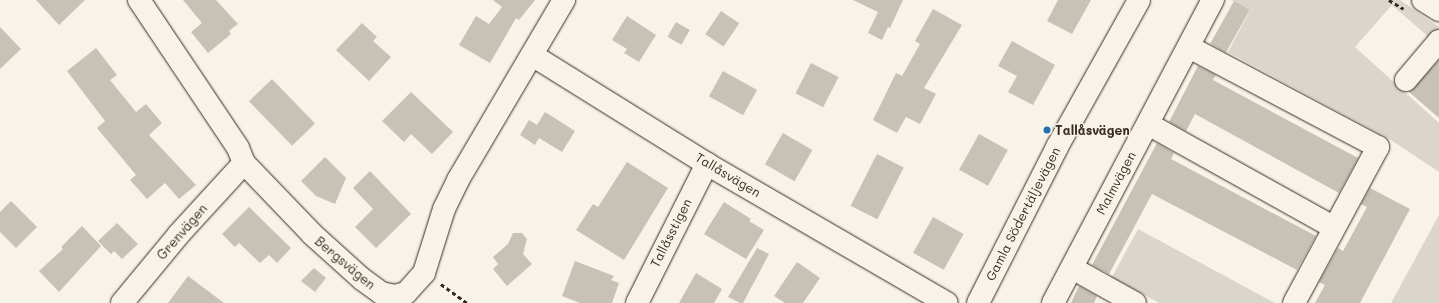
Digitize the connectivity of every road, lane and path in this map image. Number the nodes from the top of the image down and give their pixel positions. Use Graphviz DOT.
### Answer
graph roads {
  1 [pos="139,0"];
  2 [pos="564,0"];
  3 [pos="1139,0"];
  4 [pos="1213,0"];
  5 [pos="1423,0"];
  6 [pos="1439,10"];
  7 [pos="1439,41"];
  8 [pos="1188,47"];
  9 [pos="532,55"];
  10 [pos="1406,80"];
  11 [pos="1148,124"];
  12 [pos="244,163"];
  13 [pos="707,164"];
  14 [pos="1333,228"];
  15 [pos="1072,268"];
  16 [pos="424,273"];
  17 [pos="122,303"];
  18 [pos="467,303"];
  19 [pos="637,303"];
  20 [pos="947,303"];
  21 [pos="978,303"];
  22 [pos="1053,303"];
  23 [pos="1135,303"];
  24 [pos="1294,303"];
  1 -- 12 [label="street, Bergsvägen"];
  2 -- 9 [label="street, Bergsvägen"];
  3 -- 21 [label="street, Gamla Södertäljevägen"];
  4 -- 8 [label="street, Malmvägen"];
  5 -- 6 [label="street"];
  7 -- 10 [label="street"];
  8 -- 11 [label="street, Malmvägen"];
  8 -- 14 [label="street"];
  9 -- 13 [label="street, Tallåsvägen"];
  9 -- 16 [label="street, Bergsvägen"];
  11 -- 14 [label="street"];
  11 -- 15 [label="street, Malmvägen"];
  12 -- 16 [label="street, Bergsvägen"];
  12 -- 17 [label="street, Grenvägen"];
  13 -- 19 [label="street, Tallåsstigen"];
  13 -- 20 [label="street, Tallåsvägen"];
  14 -- 24 [label="street"];
  15 -- 22 [label="street, Malmvägen"];
  15 -- 23 [label="street"];
  16 -- 18 [label="path"];
}
